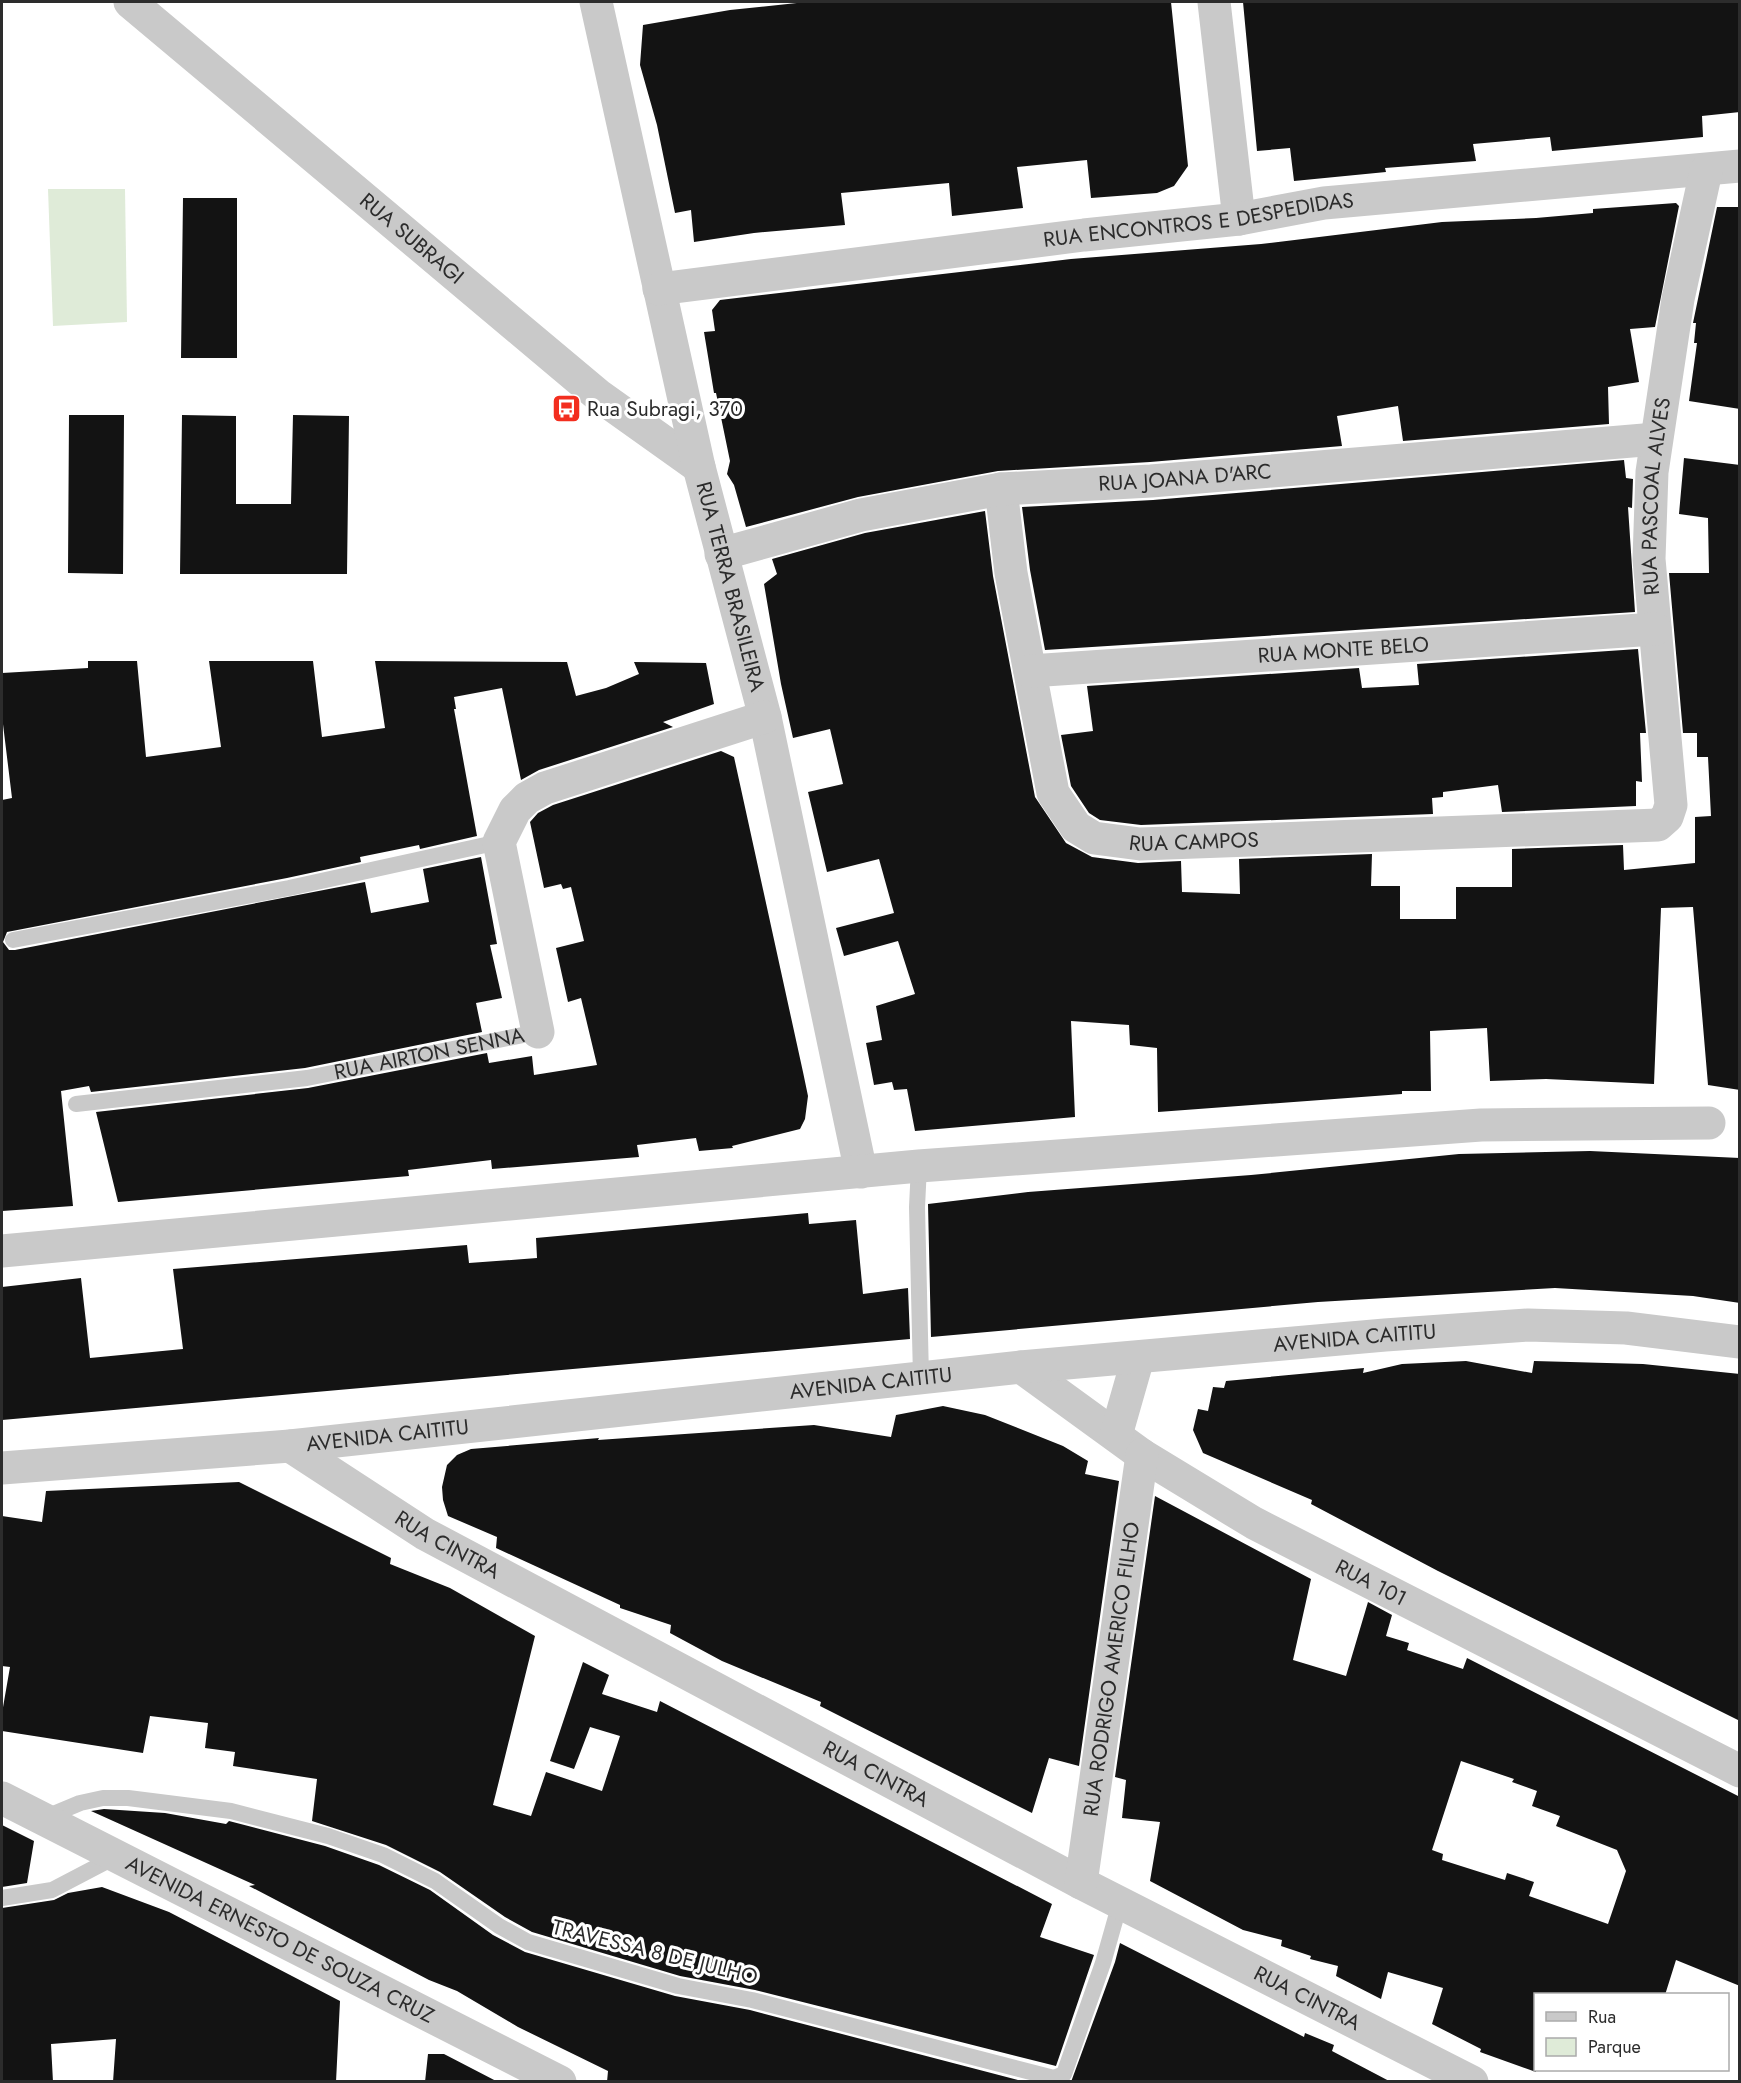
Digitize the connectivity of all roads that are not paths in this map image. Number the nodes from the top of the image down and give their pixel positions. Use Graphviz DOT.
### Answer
graph roads {
  1 [pos="130,2"];
  2 [pos="596,2"];
  3 [pos="1214,2"];
  4 [pos="1740,166"];
  5 [pos="1706,171"];
  6 [pos="1239,219"];
  7 [pos="659,289"];
  8 [pos="1656,439"];
  9 [pos="699,467"];
  10 [pos="1001,489"];
  11 [pos="722,554"];
  12 [pos="1655,630"];
  13 [pos="1030,671"];
  14 [pos="765,717"];
  15 [pos="1663,822"];
  16 [pos="499,842"];
  17 [pos="13,940"];
  18 [pos="538,1032"];
  19 [pos="76,1104"];
  20 [pos="1709,1123"];
  21 [pos="919,1166"];
  22 [pos="861,1172"];
  23 [pos="2,1251"];
  24 [pos="1740,1342"];
  25 [pos="1138,1358"];
  26 [pos="1021,1366"];
  27 [pos="921,1377"];
  28 [pos="1116,1435"];
  29 [pos="290,1446"];
  30 [pos="1142,1455"];
  31 [pos="2,1468"];
  32 [pos="1740,1771"];
  33 [pos="2,1798"];
  34 [pos="44,1818"];
  35 [pos="118,1856"];
  36 [pos="1082,1883"];
  37 [pos="2,1898"];
  38 [pos="1120,1903"];
  39 [pos="560,2082"];
  40 [pos="1472,2082"];
  1 -- 9 [label="street, RUA SUBRAGI"];
  2 -- 7 [label="street, RUA TERRA BRASILEIRA"];
  3 -- 6 [label="street"];
  4 -- 5 [label="street, RUA ENCONTROS E DESPEDIDAS"];
  5 -- 6 [label="street, RUA ENCONTROS E DESPEDIDAS"];
  5 -- 8 [label="street, RUA PASCOAL ALVES"];
  6 -- 7 [label="street, RUA ENCONTROS E DESPEDIDAS"];
  7 -- 9 [label="street, RUA TERRA BRASILEIRA"];
  8 -- 10 [label="street, RUA JOANA D'ARC"];
  8 -- 12 [label="street, RUA PASCOAL ALVES"];
  9 -- 11 [label="street, RUA TERRA BRASILEIRA"];
  10 -- 11 [label="street, RUA JOANA D'ARC"];
  10 -- 13 [label="street, RUA CAMPOS"];
  11 -- 14 [label="street, RUA TERRA BRASILEIRA"];
  12 -- 13 [label="street, RUA MONTE BELO"];
  12 -- 15 [label="street, RUA PASCOAL ALVES"];
  13 -- 15 [label="street, RUA CAMPOS"];
  14 -- 16 [label="street"];
  14 -- 22 [label="street, RUA TERRA BRASILEIRA"];
  16 -- 17 [label="lane"];
  16 -- 18 [label="street, RUA AIRTON SENNA"];
  18 -- 19 [label="lane, RUA AIRTON SENNA"];
  20 -- 21 [label="street"];
  21 -- 22 [label="street"];
  21 -- 27 [label="lane"];
  22 -- 23 [label="street"];
  24 -- 25 [label="street, AVENIDA CAITITU"];
  25 -- 26 [label="street, AVENIDA CAITITU"];
  25 -- 28 [label="street"];
  26 -- 27 [label="street, AVENIDA CAITITU"];
  26 -- 28 [label="street, RUA 101"];
  27 -- 29 [label="street, AVENIDA CAITITU"];
  28 -- 30 [label="street, RUA 101"];
  29 -- 31 [label="street, AVENIDA CAITITU"];
  29 -- 36 [label="street, RUA CINTRA"];
  30 -- 32 [label="street, RUA 101"];
  30 -- 36 [label="street, RUA RODRIGO AMERICO FILHO"];
  33 -- 34 [label="street, AVENIDA ERNESTO DE SOUZA CRUZ"];
  34 -- 35 [label="street, AVENIDA ERNESTO DE SOUZA CRUZ"];
  34 -- 38 [label="lane, TRAVESSA 8 DE JULHO"];
  35 -- 37 [label="lane"];
  35 -- 39 [label="street, AVENIDA ERNESTO DE SOUZA CRUZ"];
  36 -- 38 [label="street, RUA CINTRA"];
  38 -- 40 [label="street, RUA CINTRA"];
}
